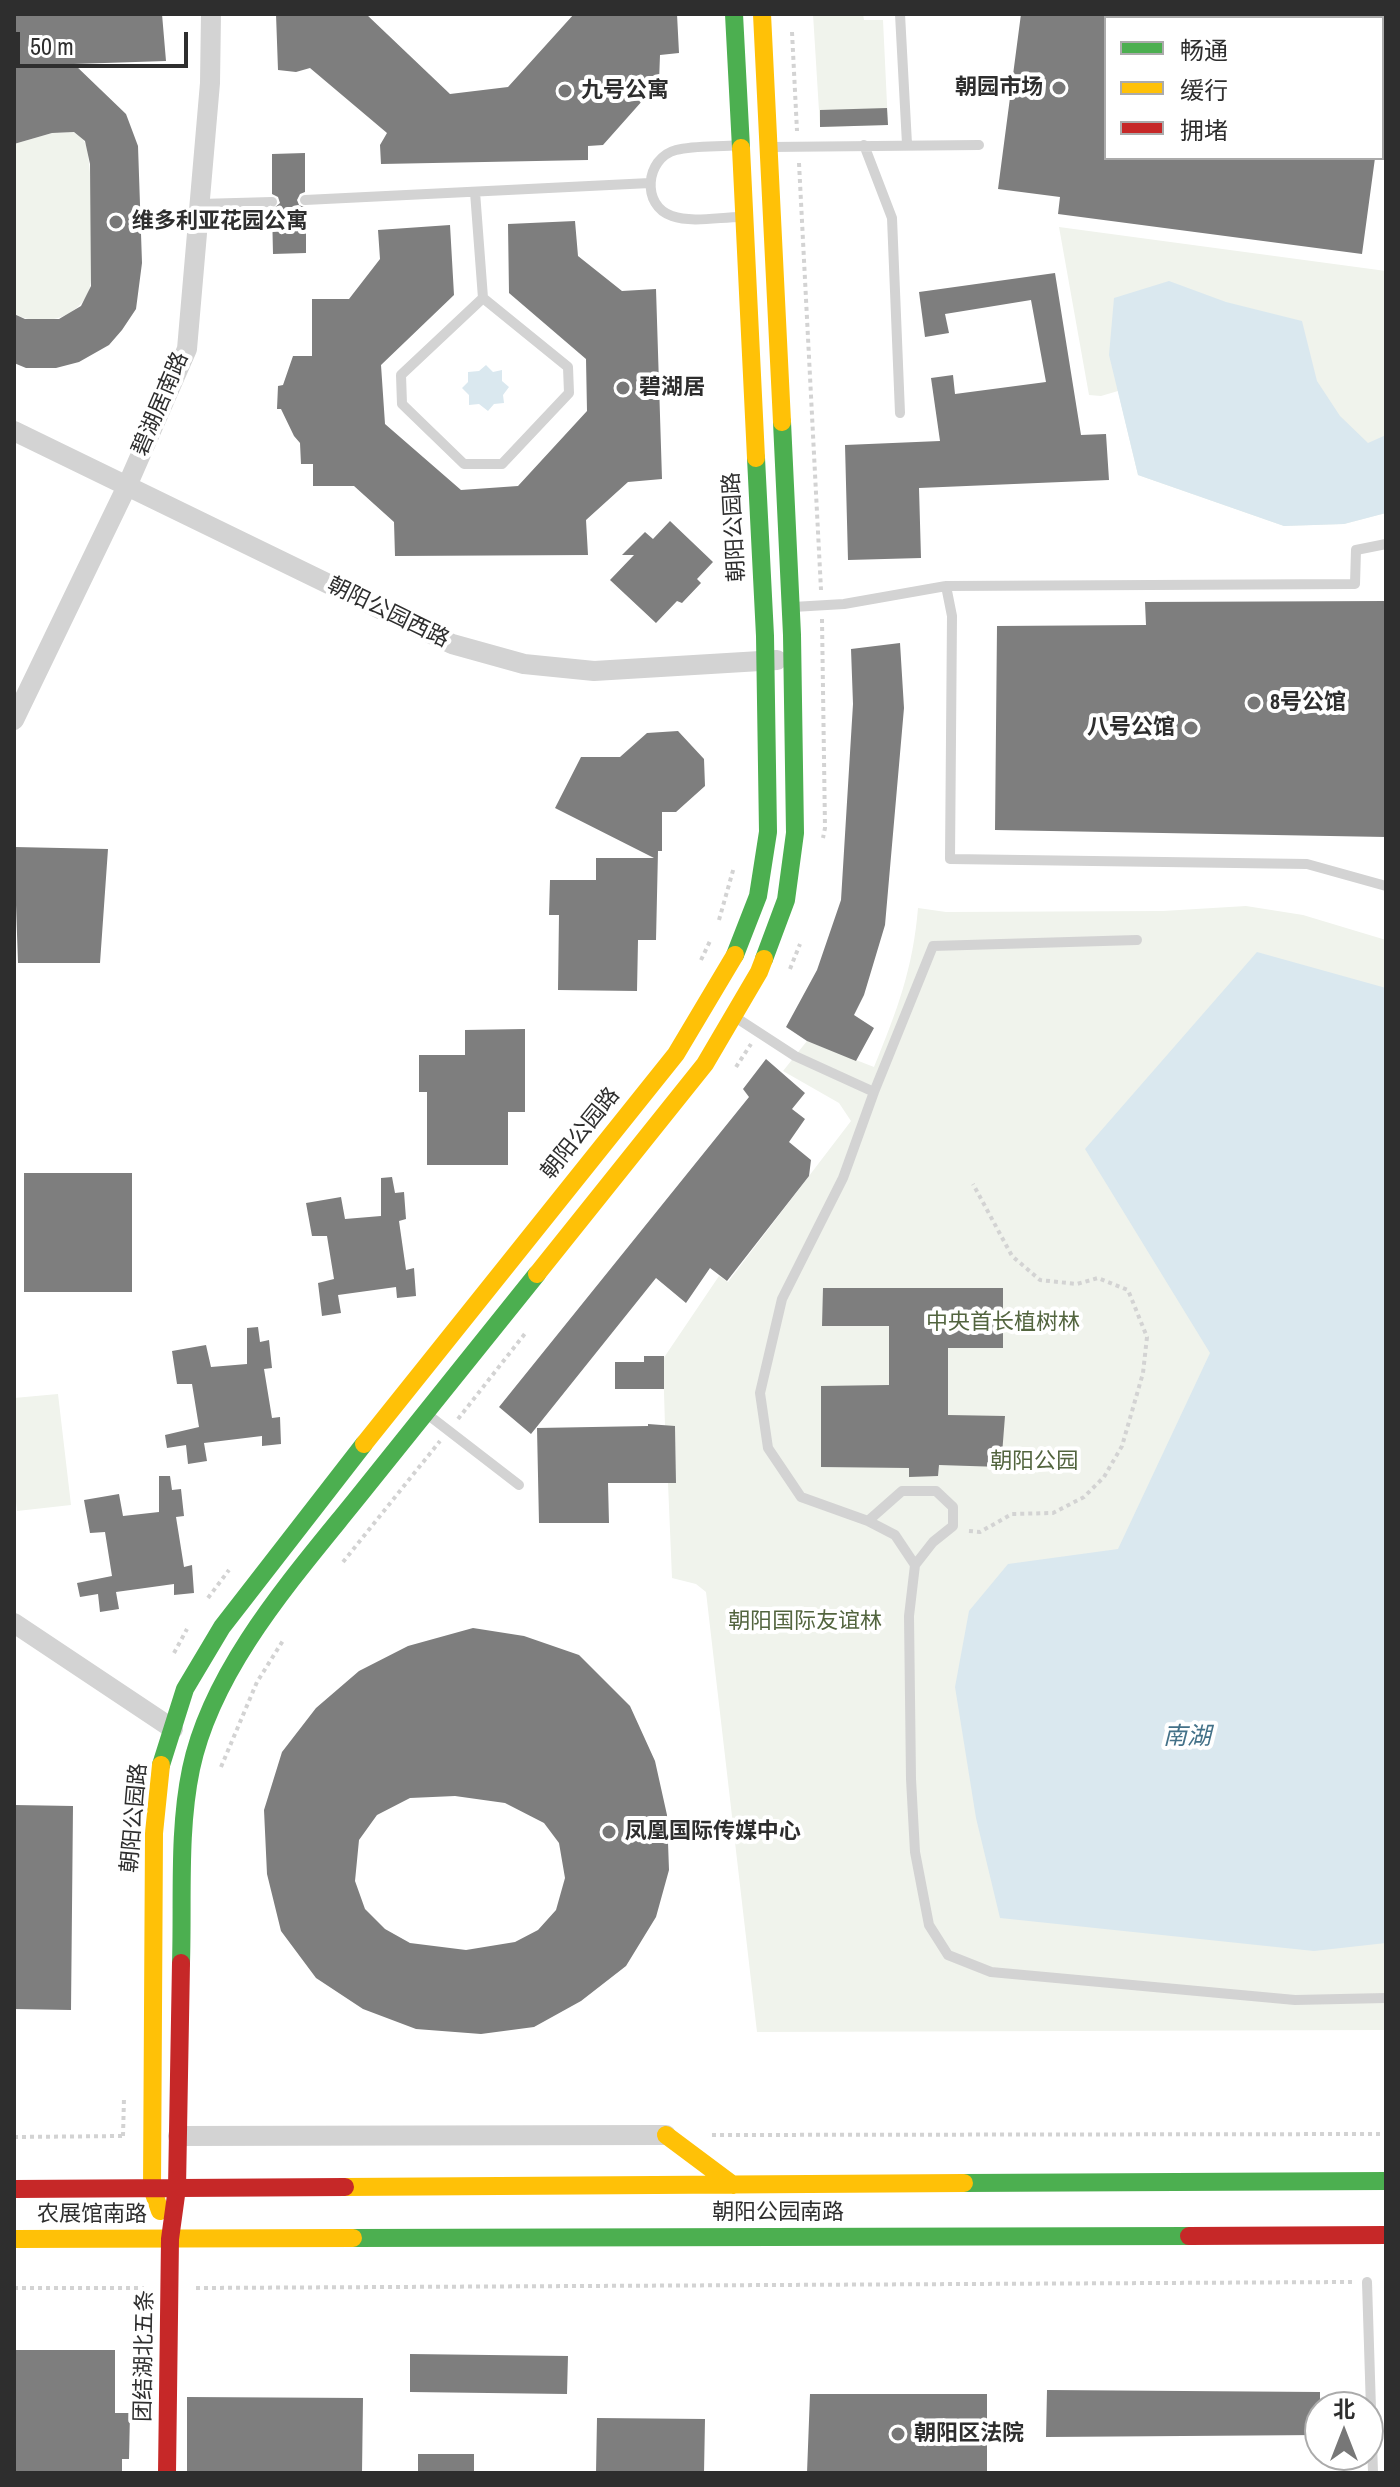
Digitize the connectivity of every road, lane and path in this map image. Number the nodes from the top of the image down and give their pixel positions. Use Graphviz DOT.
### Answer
graph roads {
  1 [pos="211,14"];
  2 [pos="734,14"];
  3 [pos="762,14"];
  4 [pos="900,14"];
  5 [pos="791,29"];
  6 [pos="907,144"];
  7 [pos="741,145"];
  8 [pos="864,145"];
  9 [pos="979,145"];
  10 [pos="769,147"];
  11 [pos="798,147"];
  12 [pos="650,183"];
  13 [pos="475,192"];
  14 [pos="305,200"];
  15 [pos="272,202"];
  16 [pos="200,204"];
  17 [pos="744,217"];
  18 [pos="483,298"];
  19 [pos="900,413"];
  20 [pos="14,431"];
  21 [pos="127,486"];
  22 [pos="1386,544"];
  23 [pos="946,586"];
  24 [pos="821,605"];
  25 [pos="791,607"];
  26 [pos="765,660"];
  27 [pos="793,660"];
  28 [pos="14,720"];
  29 [pos="822,842"];
  30 [pos="735,863"];
  31 [pos="1386,886"];
  32 [pos="1137,940"];
  33 [pos="800,941"];
  34 [pos="697,969"];
  35 [pos="784,981"];
  36 [pos="733,1016"];
  37 [pos="759,1033"];
  38 [pos="734,1070"];
  39 [pos="874,1092"];
  40 [pos="973,1184"];
  41 [pos="527,1331"];
  42 [pos="425,1413"];
  43 [pos="449,1431"];
  44 [pos="519,1485"];
  45 [pos="868,1521"];
  46 [pos="953,1526"];
  47 [pos="235,1563"];
  48 [pos="915,1565"];
  49 [pos="334,1572"];
  50 [pos="201,1609"];
  51 [pos="193,1621"];
  52 [pos="14,1623"];
  53 [pos="289,1632"];
  54 [pos="173,1655"];
  55 [pos="173,1729"];
  56 [pos="218,1774"];
  57 [pos="1386,1998"];
  58 [pos="124,2092"];
  59 [pos="1386,2134"];
  60 [pos="666,2135"];
  61 [pos="178,2136"];
  62 [pos="14,2137"];
  63 [pos="1386,2181"];
  64 [pos="733,2185"];
  65 [pos="152,2188"];
  66 [pos="177,2188"];
  67 [pos="14,2189"];
  68 [pos="1386,2235"];
  69 [pos="14,2239"];
  70 [pos="170,2239"];
  71 [pos="1367,2282"];
  72 [pos="14,2288"];
  73 [pos="170,2288"];
  74 [pos="167,2473"];
  75 [pos="1373,2473"];
  1 -- 16 [label="street, 碧湖居南路"];
  2 -- 7 [label="main road, 朝阳公园路"];
  3 -- 10 [label="main road"];
  4 -- 6 [label="lane"];
  5 -- 11 [label="path"];
  6 -- 8 [label="lane"];
  6 -- 9 [label="lane"];
  7 -- 12 [label="lane"];
  7 -- 17 [label="main road, 朝阳公园路"];
  8 -- 11 [label="lane"];
  8 -- 19 [label="lane"];
  10 -- 11 [label="lane"];
  10 -- 25 [label="main road"];
  11 -- 24 [label="path"];
  12 -- 13 [label="lane"];
  12 -- 17 [label="lane"];
  13 -- 14 [label="lane"];
  13 -- 18 [label="lane"];
  15 -- 16 [label="lane"];
  16 -- 21 [label="street, 碧湖居南路"];
  17 -- 26 [label="main road, 朝阳公园路"];
  18 -- 18 [label="lane"];
  20 -- 21 [label="street, 朝阳公园西路"];
  21 -- 26 [label="street, 朝阳公园西路"];
  21 -- 28 [label="street, 碧湖居南路"];
  22 -- 23 [label="lane"];
  23 -- 24 [label="lane"];
  23 -- 31 [label="lane"];
  24 -- 25 [label="lane"];
  24 -- 29 [label="path"];
  25 -- 27 [label="main road"];
  26 -- 27 [label="street, 朝阳公园西路"];
  26 -- 55 [label="main road, 朝阳公园路"];
  27 -- 36 [label="main road"];
  30 -- 34 [label="path"];
  32 -- 39 [label="lane"];
  33 -- 35 [label="path"];
  36 -- 37 [label="lane"];
  36 -- 42 [label="main road"];
  37 -- 38 [label="path"];
  37 -- 39 [label="lane"];
  39 -- 45 [label="lane"];
  40 -- 46 [label="path"];
  41 -- 43 [label="path"];
  42 -- 43 [label="lane"];
  42 -- 61 [label="main road"];
  43 -- 44 [label="lane"];
  43 -- 49 [label="path"];
  45 -- 46 [label="lane"];
  45 -- 48 [label="lane"];
  46 -- 48 [label="lane"];
  47 -- 50 [label="path"];
  48 -- 57 [label="lane"];
  51 -- 54 [label="path"];
  52 -- 55 [label="street"];
  53 -- 56 [label="path"];
  55 -- 65 [label="main road, 朝阳公园路"];
  58 -- 62 [label="path"];
  59 -- 60 [label="path"];
  60 -- 61 [label="street"];
  60 -- 64 [label="main road"];
  61 -- 66 [label="main road"];
  63 -- 64 [label="main road, 朝阳公园南路"];
  64 -- 66 [label="main road, 朝阳公园南路"];
  65 -- 66 [label="main road, 朝阳公园南路"];
  65 -- 67 [label="main road, 农展馆南路"];
  65 -- 70 [label="main road, 朝阳公园路"];
  66 -- 70 [label="main road"];
  68 -- 70 [label="main road, 朝阳公园南路"];
  69 -- 70 [label="main road, 农展馆南路"];
  70 -- 73 [label="main road, 团结湖北五条"];
  71 -- 73 [label="path"];
  71 -- 75 [label="lane"];
  72 -- 73 [label="path"];
  73 -- 74 [label="main road, 团结湖北五条"];
}
